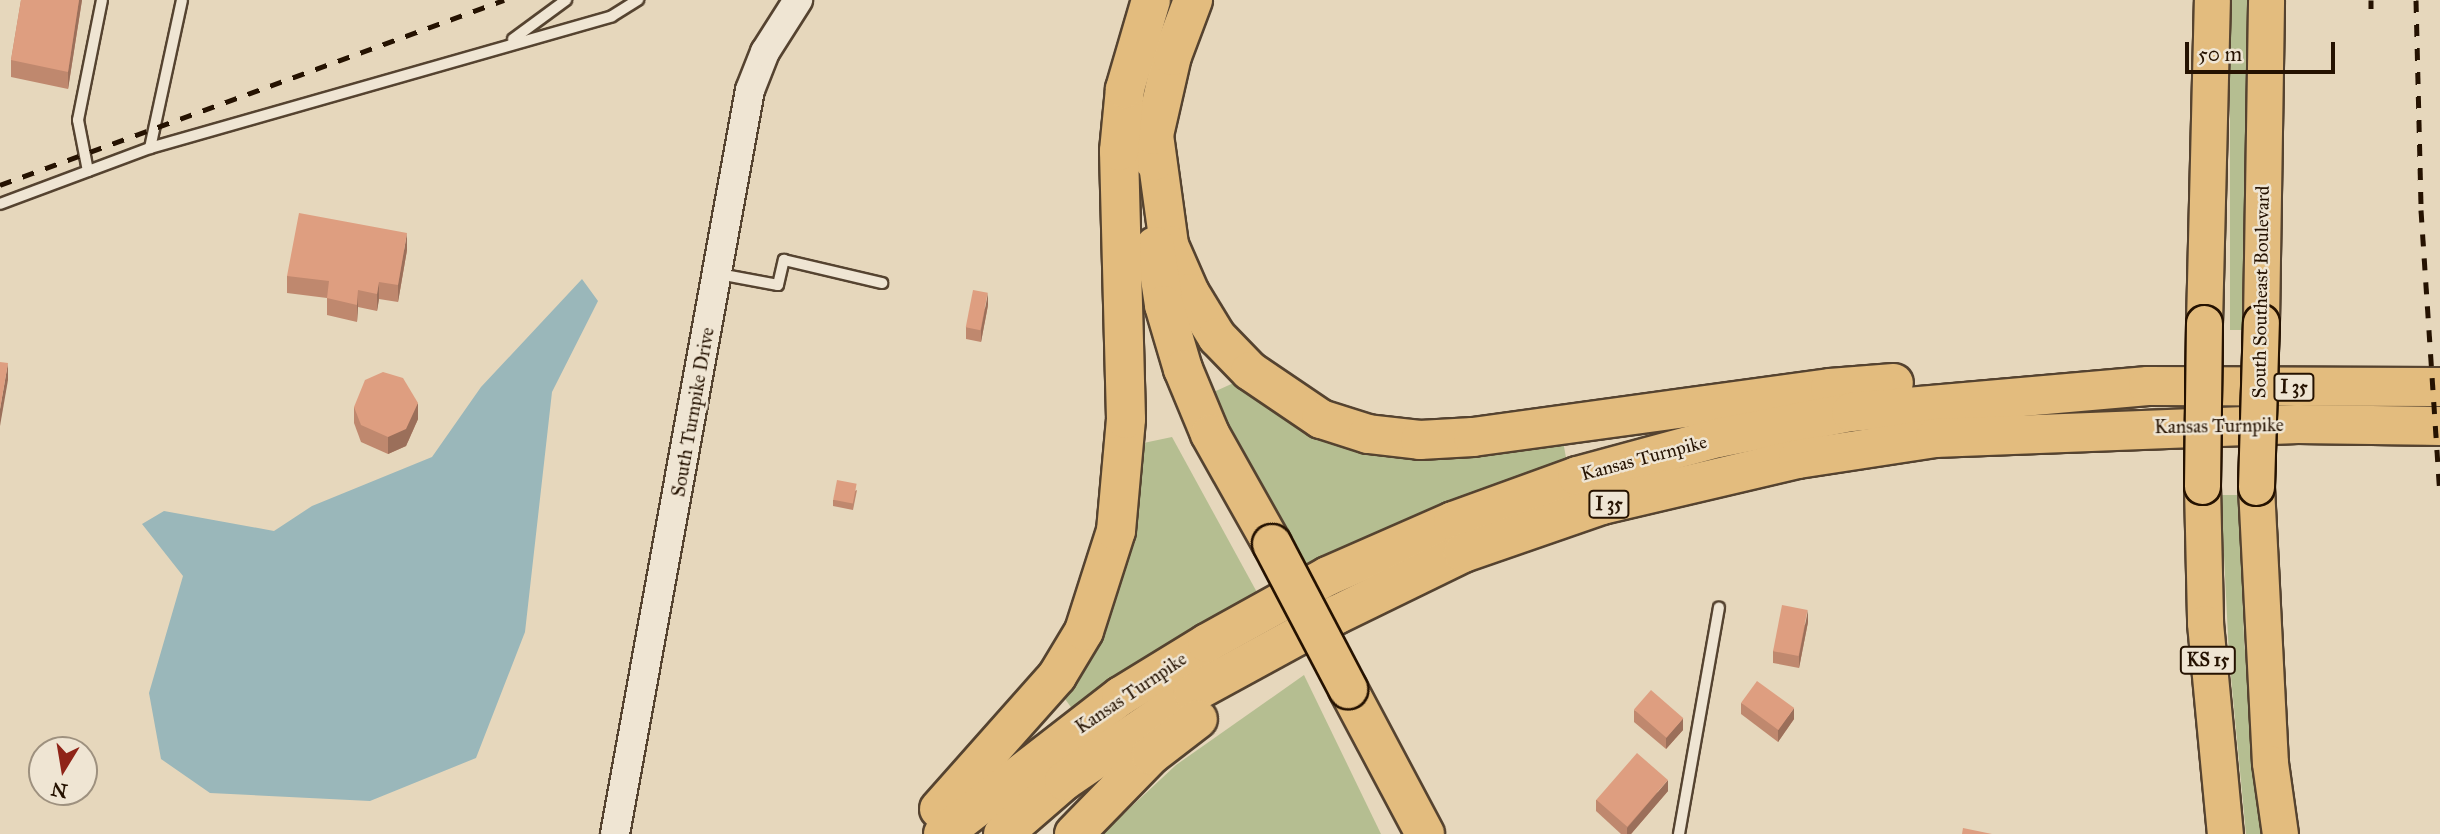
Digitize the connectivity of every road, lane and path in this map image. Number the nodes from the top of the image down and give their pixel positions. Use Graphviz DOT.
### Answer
graph roads {
  1 [pos="102,0"];
  2 [pos="182,0"];
  3 [pos="566,0"];
  4 [pos="638,0"];
  5 [pos="798,0"];
  6 [pos="1151,0"];
  7 [pos="1194,0"];
  8 [pos="2212,0"];
  9 [pos="2266,0"];
  10 [pos="502,46"];
  11 [pos="1154,135"];
  12 [pos="150,148"];
  13 [pos="88,171"];
  14 [pos="0,204"];
  15 [pos="719,274"];
  16 [pos="882,283"];
  17 [pos="1126,302"];
  18 [pos="2148,386"];
  19 [pos="2440,387"];
  20 [pos="2440,426"];
  21 [pos="1798,459"];
  22 [pos="1263,549"];
  23 [pos="1719,608"];
  24 [pos="1341,694"];
  25 [pos="615,834"];
  26 [pos="916,834"];
  27 [pos="943,834"];
  28 [pos="1003,834"];
  29 [pos="1074,834"];
  30 [pos="1402,834"];
  31 [pos="1425,834"];
  32 [pos="1679,834"];
  33 [pos="2225,834"];
  34 [pos="2280,834"];
  1 -- 13 [label="lane"];
  2 -- 12 [label="lane"];
  3 -- 10 [label="lane"];
  4 -- 10 [label="lane"];
  5 -- 15 [label="street, South Turnpike Drive"];
  6 -- 17 [label="highway"];
  7 -- 11 [label="highway"];
  8 -- 33 [label="main road, KS 15, bridge"];
  9 -- 34 [label="main road, South Southeast Boulevard / KS 15, bridge"];
  10 -- 12 [label="lane"];
  11 -- 18 [label="highway"];
  11 -- 22 [label="highway"];
  12 -- 13 [label="lane"];
  13 -- 14 [label="lane"];
  15 -- 16 [label="lane"];
  15 -- 25 [label="street, South Turnpike Drive"];
  17 -- 22 [label="highway"];
  17 -- 26 [label="highway"];
  18 -- 19 [label="highway, Kansas Turnpike / I 35"];
  18 -- 27 [label="highway, Kansas Turnpike / I 35"];
  20 -- 21 [label="highway, Kansas Turnpike / I 35"];
  21 -- 28 [label="highway, Kansas Turnpike / I 35"];
  21 -- 29 [label="highway"];
  22 -- 24 [label="highway, bridge"];
  23 -- 32 [label="lane"];
  24 -- 30 [label="highway"];
  24 -- 31 [label="highway"];
}
